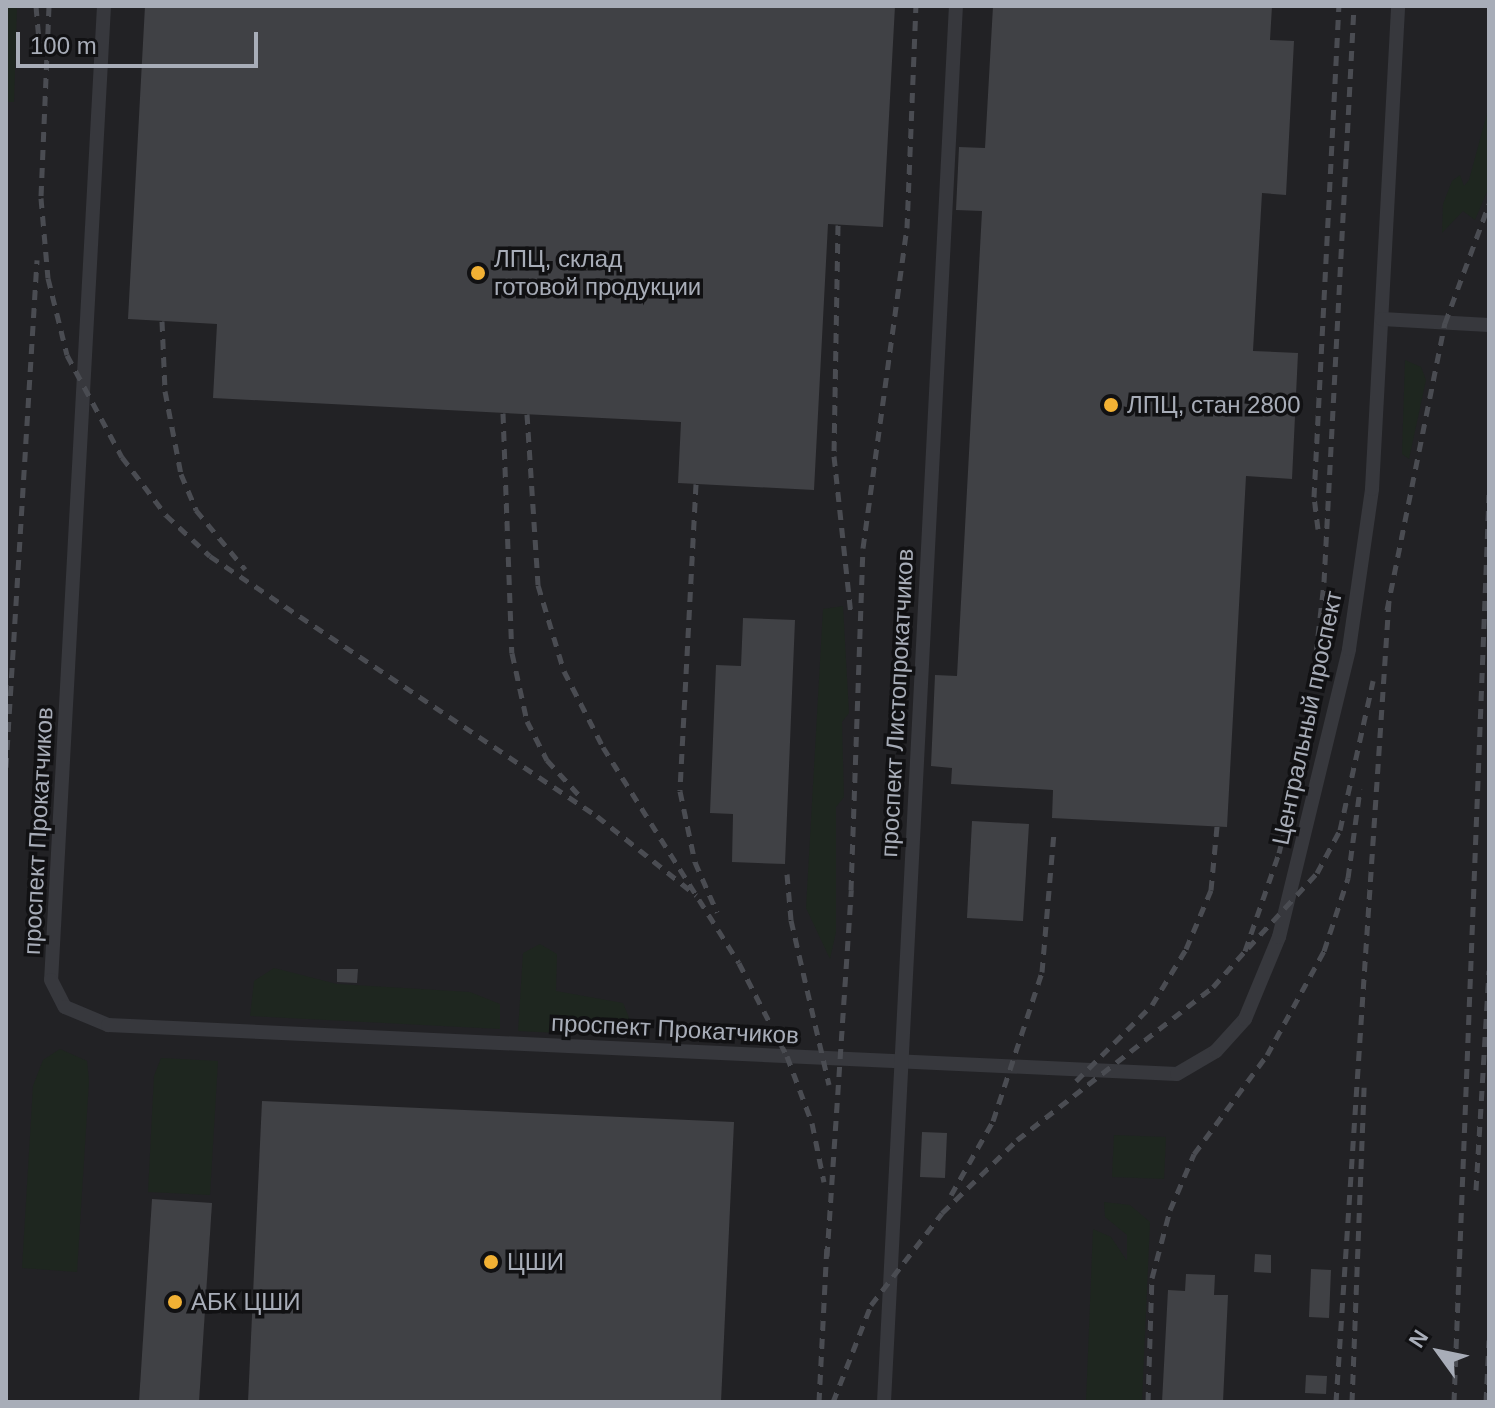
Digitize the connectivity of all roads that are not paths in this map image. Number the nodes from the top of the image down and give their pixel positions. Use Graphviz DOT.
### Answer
graph roads {
  1 [pos="104,6"];
  2 [pos="956,6"];
  3 [pos="1398,6"];
  4 [pos="1382,319"];
  5 [pos="1489,325"];
  6 [pos="901,1061"];
  7 [pos="884,1402"];
  1 -- 6 [label="street, проспект Прокатчиков"];
  2 -- 6 [label="street, проспект Листопрокатчиков"];
  3 -- 4 [label="street, Центральный проспект"];
  4 -- 5 [label="street"];
  4 -- 6 [label="street, Центральный проспект"];
  6 -- 7 [label="street, проспект Листопрокатчиков"];
}
